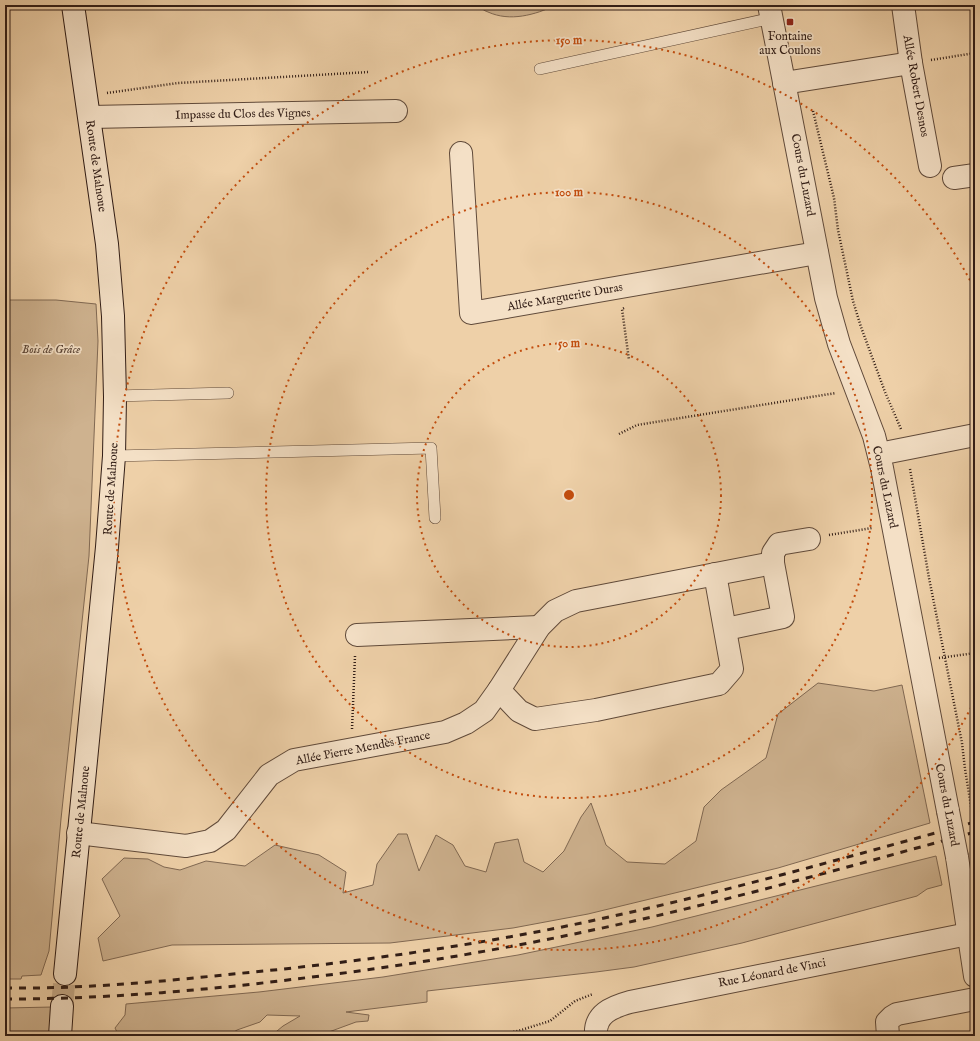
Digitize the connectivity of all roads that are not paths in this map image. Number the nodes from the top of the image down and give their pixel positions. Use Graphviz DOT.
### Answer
graph roads {
  1 [pos="73,5"];
  2 [pos="903,5"];
  3 [pos="771,11"];
  4 [pos="911,63"];
  5 [pos="540,69"];
  6 [pos="784,83"];
  7 [pos="396,111"];
  8 [pos="90,118"];
  9 [pos="461,153"];
  10 [pos="930,166"];
  11 [pos="817,254"];
  12 [pos="228,393"];
  13 [pos="115,396"];
  14 [pos="975,435"];
  15 [pos="879,454"];
  16 [pos="114,456"];
  17 [pos="434,518"];
  18 [pos="809,539"];
  19 [pos="773,563"];
  20 [pos="715,574"];
  21 [pos="538,627"];
  22 [pos="726,629"];
  23 [pos="357,635"];
  24 [pos="499,690"];
  25 [pos="78,833"];
  26 [pos="968,934"];
  27 [pos="65,974"];
  28 [pos="975,976"];
  29 [pos="975,999"];
  30 [pos="62,1006"];
  31 [pos="60,1036"];
  32 [pos="596,1036"];
  33 [pos="888,1036"];
  1 -- 8 [label="street, Route de Malnoue"];
  2 -- 4 [label="street, Allée Robert Desnos"];
  3 -- 5 [label="lane"];
  3 -- 6 [label="street, Cours du Luzard"];
  4 -- 6 [label="street"];
  4 -- 10 [label="street, Allée Robert Desnos"];
  6 -- 11 [label="street, Cours du Luzard"];
  7 -- 8 [label="street, Impasse du Clos des Vignes"];
  8 -- 13 [label="street, Route de Malnoue"];
  9 -- 11 [label="street, Allée Marguerite Duras"];
  11 -- 15 [label="street, Cours du Luzard"];
  12 -- 13 [label="lane"];
  13 -- 16 [label="street, Route de Malnoue"];
  14 -- 15 [label="street"];
  15 -- 26 [label="street, Cours du Luzard, bridge"];
  16 -- 17 [label="lane"];
  16 -- 25 [label="street, Route de Malnoue"];
  18 -- 19 [label="street"];
  19 -- 20 [label="street, Allée Pierre Mendès France"];
  19 -- 22 [label="street"];
  20 -- 21 [label="street, Allée Pierre Mendès France"];
  20 -- 22 [label="street"];
  21 -- 23 [label="street"];
  21 -- 24 [label="street, Allée Pierre Mendès France"];
  22 -- 24 [label="street"];
  24 -- 25 [label="street, Allée Pierre Mendès France"];
  25 -- 27 [label="street, Route de Malnoue"];
  26 -- 28 [label="street, Cours du Luzard"];
  26 -- 32 [label="street, Rue Léonard de Vinci"];
  29 -- 33 [label="street"];
  30 -- 31 [label="street"];
}
